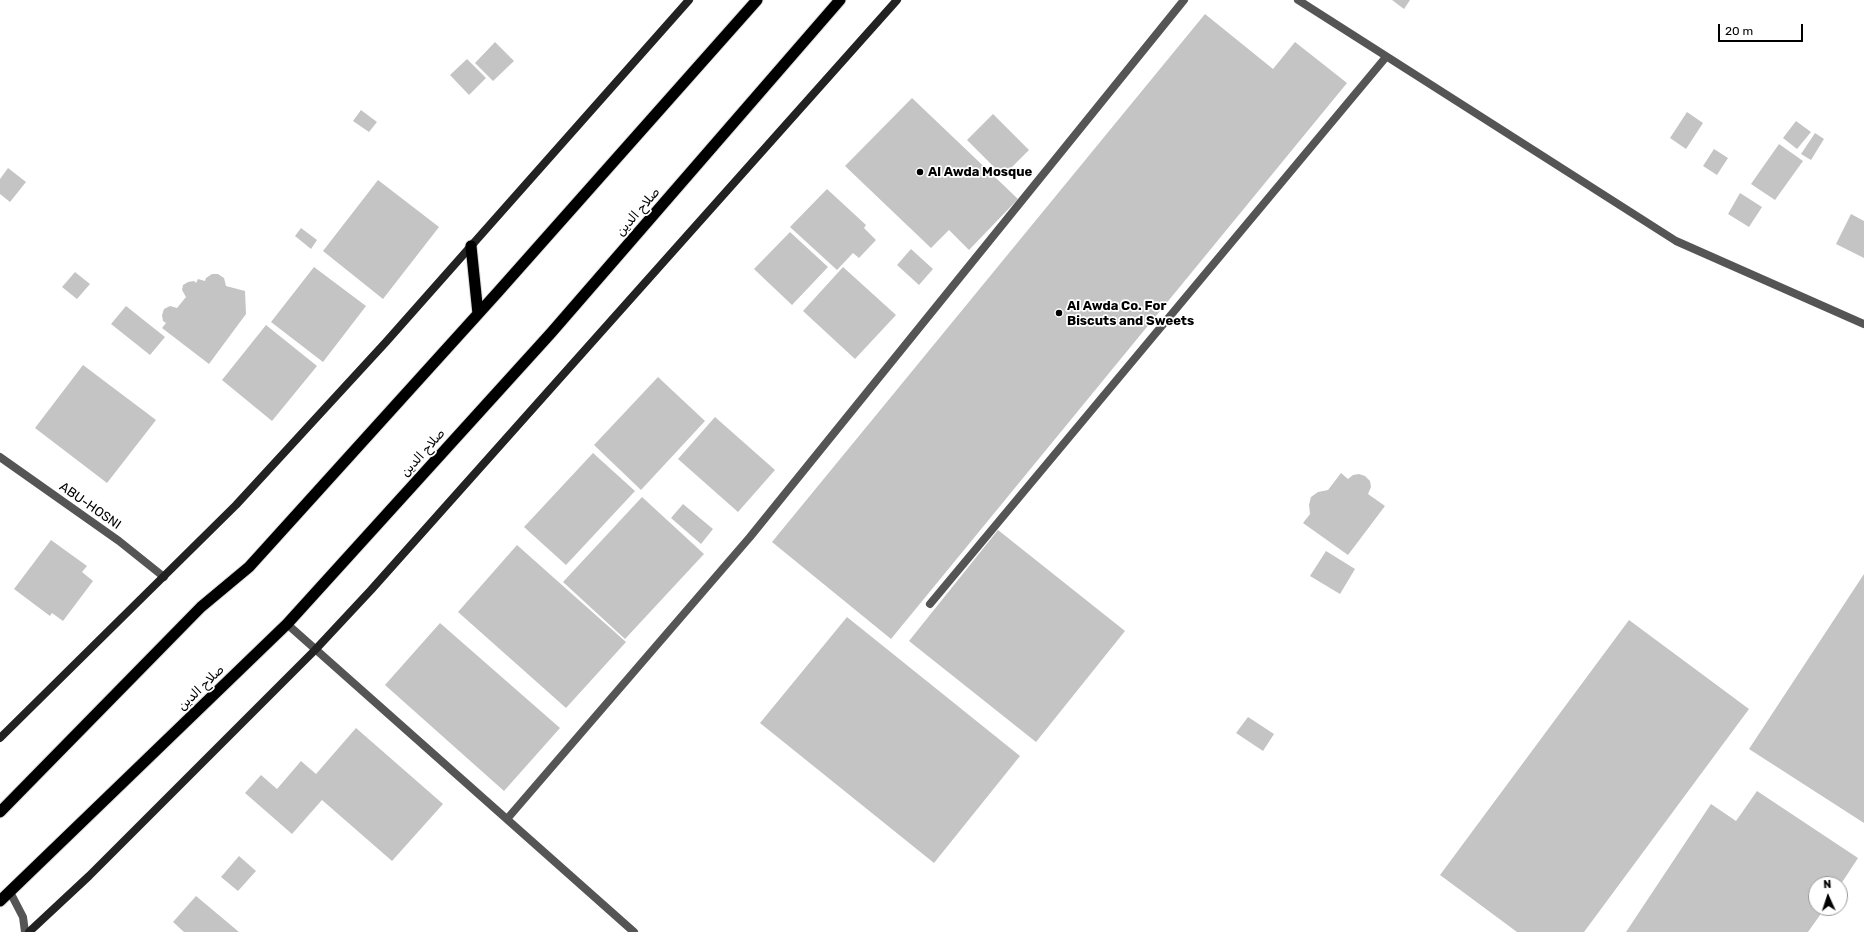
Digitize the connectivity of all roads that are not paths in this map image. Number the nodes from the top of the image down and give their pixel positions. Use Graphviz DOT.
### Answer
graph roads {
  1 [pos="689,0"];
  2 [pos="757,0"];
  3 [pos="840,0"];
  4 [pos="898,0"];
  5 [pos="1184,0"];
  6 [pos="1298,0"];
  7 [pos="1386,57"];
  8 [pos="471,246"];
  9 [pos="478,314"];
  10 [pos="1864,324"];
  11 [pos="0,457"];
  12 [pos="164,577"];
  13 [pos="930,604"];
  14 [pos="287,624"];
  15 [pos="315,650"];
  16 [pos="0,738"];
  17 [pos="0,812"];
  18 [pos="507,819"];
  19 [pos="10,892"];
  20 [pos="0,901"];
  21 [pos="25,932"];
  22 [pos="29,932"];
  23 [pos="634,932"];
  1 -- 8 [label="main road"];
  2 -- 9 [label="highway"];
  3 -- 14 [label="highway, صلاح الدين"];
  4 -- 15 [label="main road"];
  5 -- 18 [label="street"];
  6 -- 7 [label="street"];
  7 -- 10 [label="street"];
  7 -- 13 [label="street"];
  8 -- 9 [label="highway"];
  8 -- 12 [label="main road"];
  9 -- 17 [label="highway"];
  11 -- 12 [label="street, ABU-HOSNI"];
  12 -- 16 [label="main road"];
  14 -- 15 [label="street"];
  14 -- 19 [label="highway, صلاح الدين"];
  15 -- 18 [label="street"];
  15 -- 22 [label="main road"];
  18 -- 23 [label="street"];
  19 -- 20 [label="highway, صلاح الدين"];
  19 -- 21 [label="street"];
}
